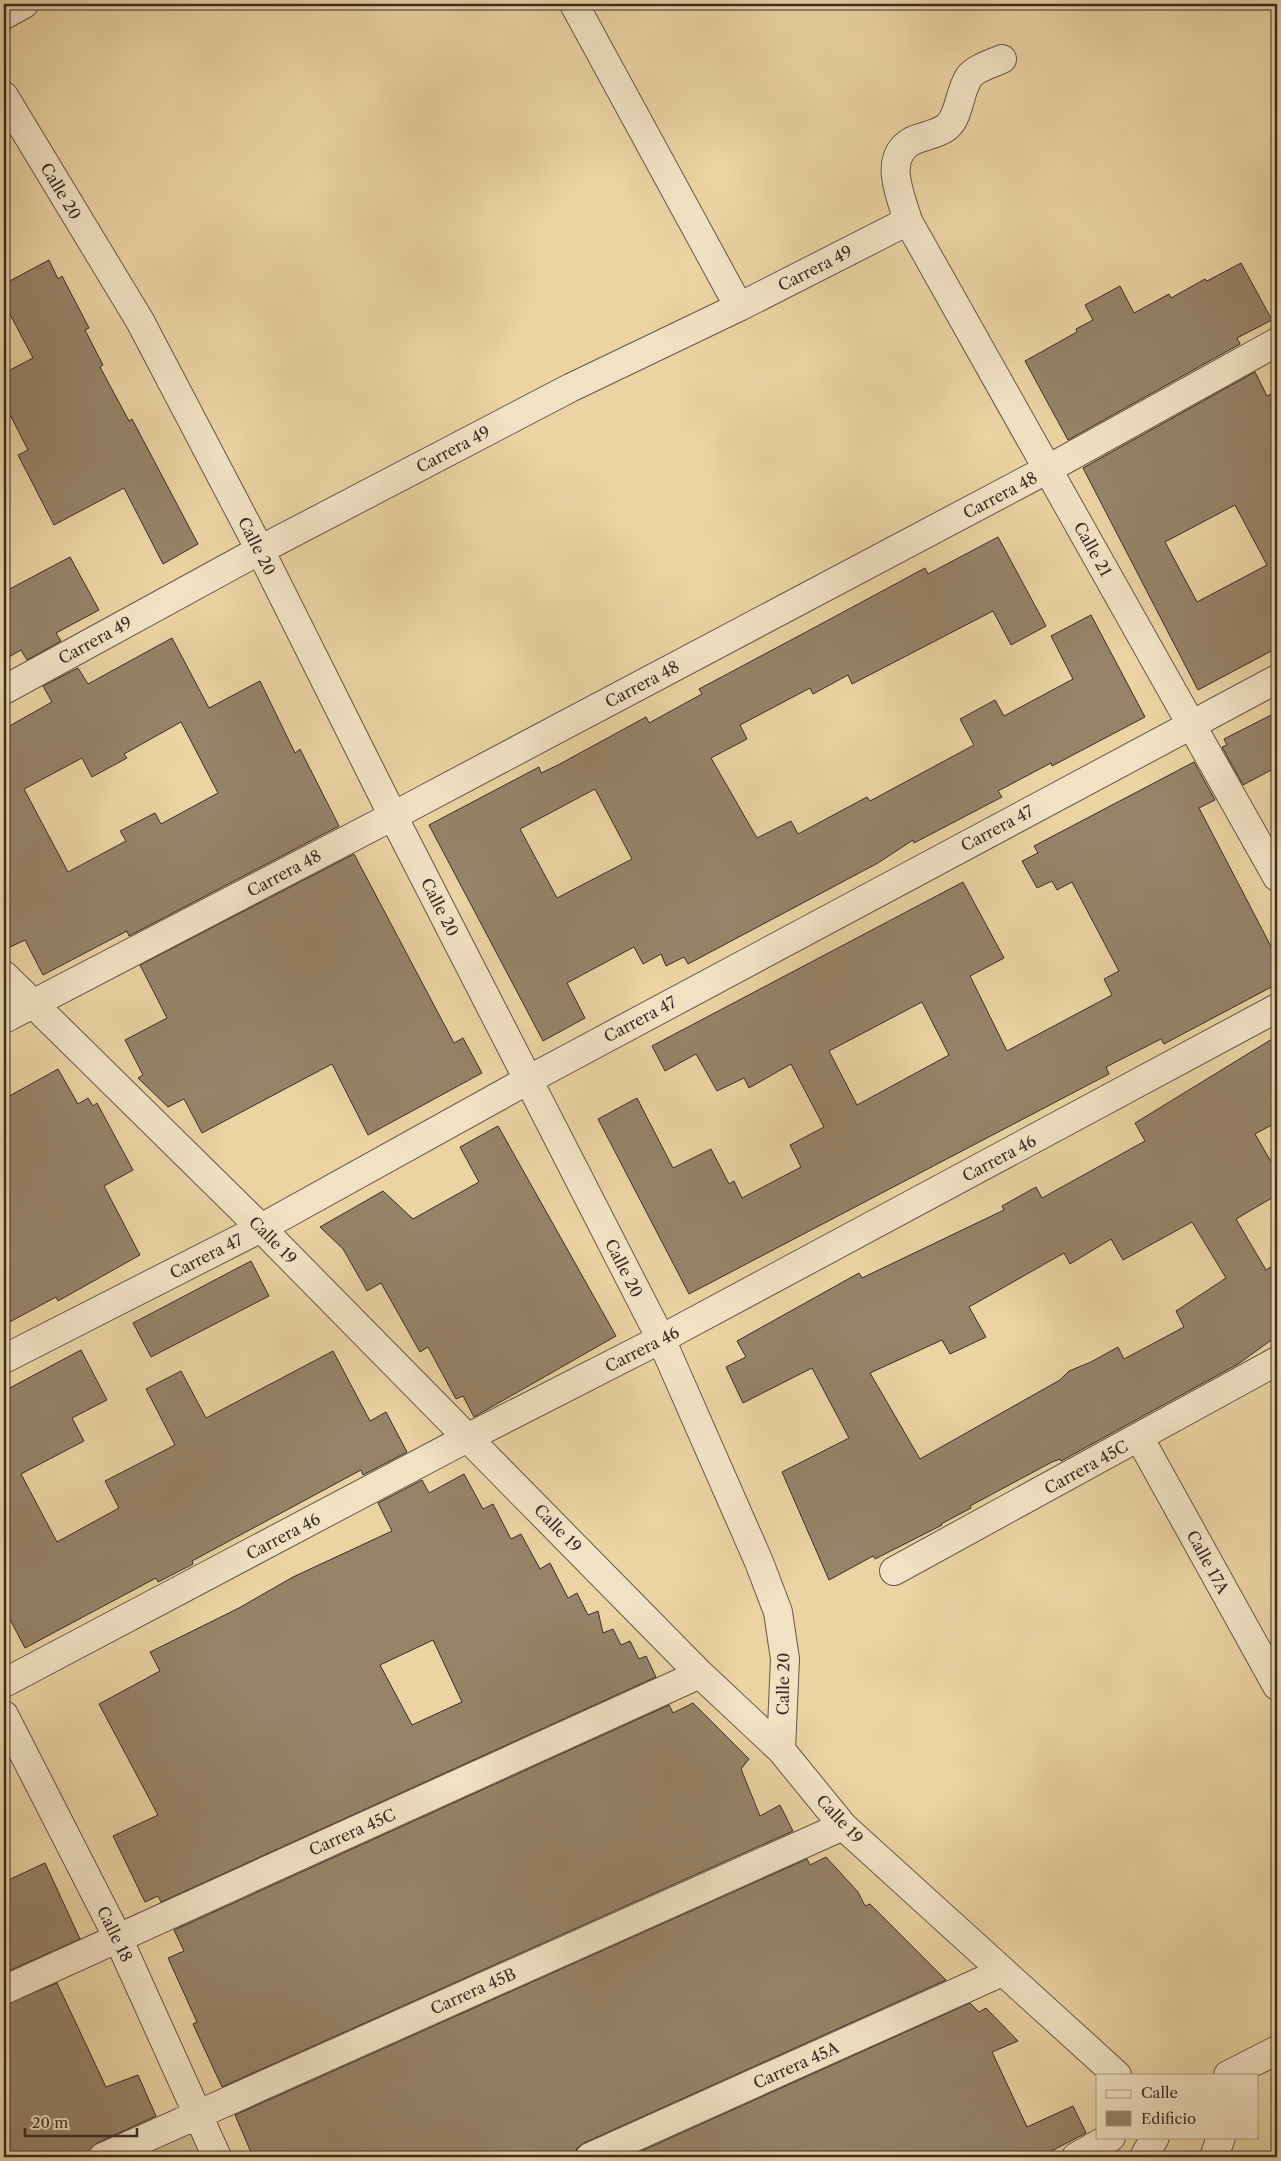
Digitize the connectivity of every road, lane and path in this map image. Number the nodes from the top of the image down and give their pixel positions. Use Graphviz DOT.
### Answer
graph roads {
  1 [pos="24,4"];
  2 [pos="574,4"];
  3 [pos="4,14"];
  4 [pos="1002,59"];
  5 [pos="4,96"];
  6 [pos="908,221"];
  7 [pos="740,307"];
  8 [pos="1277,342"];
  9 [pos="1048,470"];
  10 [pos="260,550"];
  11 [pos="1277,679"];
  12 [pos="4,690"];
  13 [pos="1191,724"];
  14 [pos="393,816"];
  15 [pos="1277,877"];
  16 [pos="4,975"];
  17 [pos="32,1005"];
  18 [pos="1277,1008"];
  19 [pos="4,1019"];
  20 [pos="528,1080"];
  21 [pos="261,1228"];
  22 [pos="660,1339"];
  23 [pos="4,1359"];
  24 [pos="1277,1361"];
  25 [pos="469,1437"];
  26 [pos="1139,1437"];
  27 [pos="894,1571"];
  28 [pos="700,1674"];
  29 [pos="4,1683"];
  30 [pos="1277,1686"];
  31 [pos="4,1716"];
  32 [pos="781,1750"];
  33 [pos="843,1826"];
  34 [pos="118,1938"];
  35 [pos="1002,1972"];
  36 [pos="4,1990"];
  37 [pos="1277,2050"];
  38 [pos="1238,2072"];
  39 [pos="1117,2074"];
  40 [pos="196,2114"];
  41 [pos="1109,2138"];
  42 [pos="1154,2138"];
  43 [pos="1221,2138"];
  44 [pos="102,2157"];
  45 [pos="217,2157"];
  46 [pos="590,2157"];
  47 [pos="1076,2157"];
  48 [pos="1144,2157"];
  49 [pos="1214,2157"];
  1 -- 3 [label="street"];
  2 -- 7 [label="street"];
  4 -- 6 [label="street, Calle 21"];
  5 -- 10 [label="street, Calle 20"];
  6 -- 7 [label="street, Carrera 49"];
  6 -- 9 [label="street, Calle 21"];
  7 -- 10 [label="street, Carrera 49"];
  8 -- 9 [label="street, Carrera 48"];
  9 -- 13 [label="street, Calle 21"];
  9 -- 14 [label="street, Carrera 48"];
  10 -- 12 [label="street, Carrera 49"];
  10 -- 14 [label="street, Calle 20"];
  11 -- 13 [label="street, Carrera 47"];
  13 -- 15 [label="street, Calle 21"];
  13 -- 20 [label="street, Carrera 47"];
  14 -- 17 [label="street, Carrera 48"];
  14 -- 20 [label="street, Calle 20"];
  16 -- 17 [label="street, Calle 19"];
  17 -- 19 [label="street, Carrera 48"];
  17 -- 21 [label="street, Calle 19"];
  18 -- 22 [label="street, Carrera 46"];
  20 -- 21 [label="street, Carrera 47"];
  20 -- 22 [label="street, Calle 20"];
  21 -- 23 [label="street, Carrera 47"];
  21 -- 25 [label="street, Calle 19"];
  22 -- 25 [label="street, Carrera 46"];
  22 -- 32 [label="street, Calle 20"];
  24 -- 26 [label="street, Carrera 45C"];
  25 -- 28 [label="street, Calle 19"];
  25 -- 29 [label="street, Carrera 46"];
  26 -- 27 [label="street, Carrera 45C"];
  26 -- 30 [label="street, Calle 17A"];
  28 -- 32 [label="street, Calle 19"];
  28 -- 34 [label="street, Carrera 45C"];
  31 -- 34 [label="street, Calle 18"];
  32 -- 33 [label="street, Calle 19"];
  33 -- 35 [label="street, Calle 19"];
  33 -- 40 [label="street, Carrera 45B"];
  34 -- 36 [label="street, Carrera 45C"];
  34 -- 40 [label="street, Calle 18"];
  35 -- 39 [label="street, Calle 19"];
  35 -- 46 [label="street, Carrera 45A"];
  37 -- 38 [label="street"];
  40 -- 44 [label="street, Carrera 45B"];
  40 -- 45 [label="street, Calle 18"];
  41 -- 47 [label="street"];
  42 -- 48 [label="street"];
  43 -- 49 [label="street"];
}
